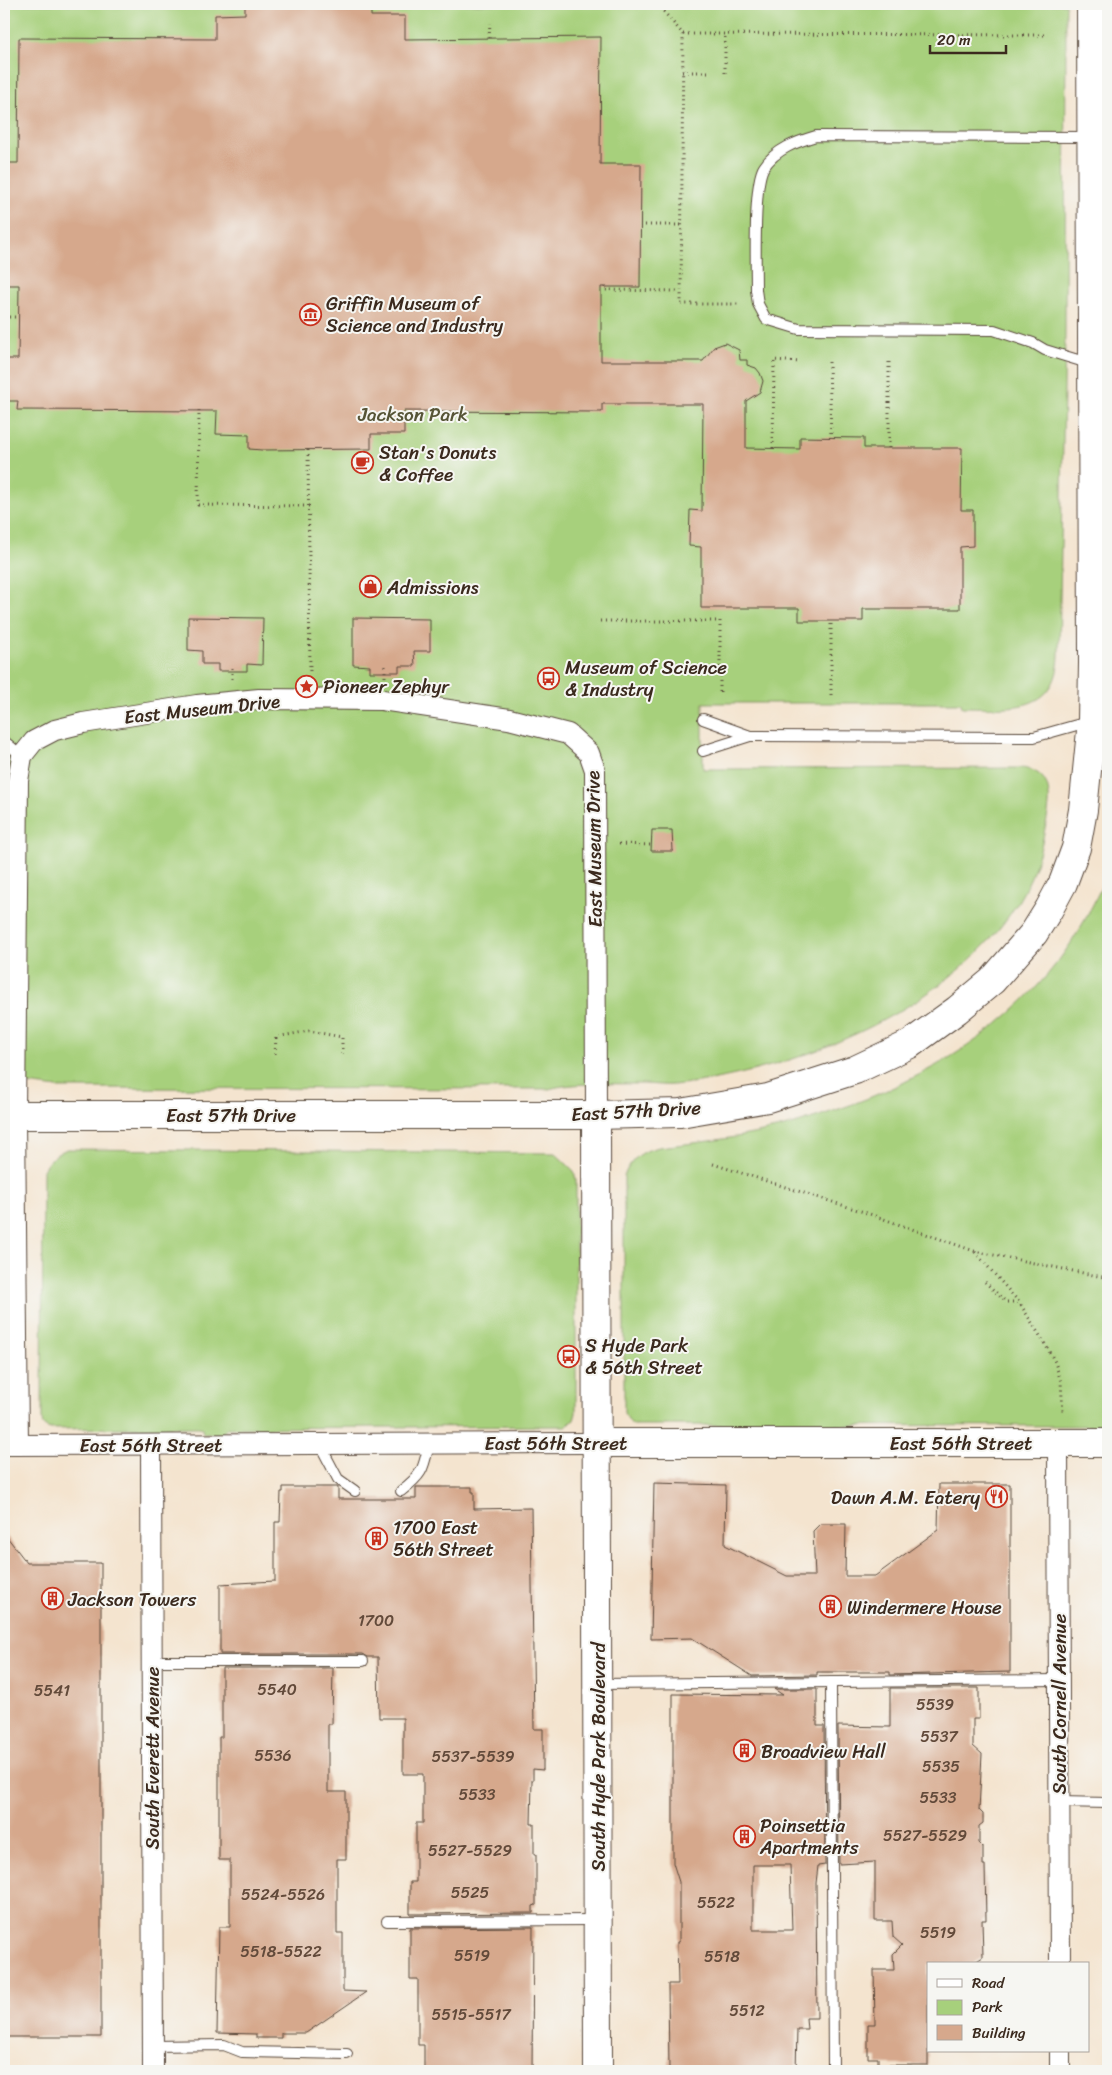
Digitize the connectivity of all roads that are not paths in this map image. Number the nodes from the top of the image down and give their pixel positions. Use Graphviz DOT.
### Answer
graph roads {
  1 [pos="1091,4"];
  2 [pos="1092,137"];
  3 [pos="1092,364"];
  4 [pos="703,719"];
  5 [pos="1100,719"];
  6 [pos="750,736"];
  7 [pos="4,741"];
  8 [pos="703,751"];
  9 [pos="22,756"];
  10 [pos="9,1115"];
  11 [pos="596,1115"];
  12 [pos="598,1443"];
  13 [pos="1058,1443"];
  14 [pos="1108,1443"];
  15 [pos="430,1444"];
  16 [pos="11,1445"];
  17 [pos="151,1445"];
  18 [pos="320,1445"];
  19 [pos="355,1491"];
  20 [pos="401,1491"];
  21 [pos="152,1661"];
  22 [pos="363,1661"];
  23 [pos="1059,1680"];
  24 [pos="831,1682"];
  25 [pos="598,1684"];
  26 [pos="1059,1802"];
  27 [pos="1108,1803"];
  28 [pos="598,1920"];
  29 [pos="387,1921"];
  30 [pos="1060,1962"];
  31 [pos="153,2046"];
  32 [pos="1060,2052"];
  33 [pos="347,2054"];
  34 [pos="153,2071"];
  35 [pos="598,2071"];
  36 [pos="833,2071"];
  37 [pos="1060,2071"];
  1 -- 2 [label="main road, East 57th Drive"];
  2 -- 3 [label="main road, East 57th Drive"];
  2 -- 3 [label="lane"];
  3 -- 5 [label="main road, East 57th Drive"];
  4 -- 6 [label="lane"];
  5 -- 6 [label="lane"];
  5 -- 11 [label="main road, East 57th Drive"];
  6 -- 8 [label="lane"];
  7 -- 9 [label="lane"];
  9 -- 10 [label="street"];
  9 -- 11 [label="street, East Museum Drive"];
  10 -- 11 [label="main road, East 57th Drive"];
  10 -- 16 [label="street"];
  11 -- 12 [label="main road, South Hyde Park Boulevard"];
  12 -- 13 [label="main road, East 56th Street"];
  12 -- 15 [label="street, East 56th Street"];
  12 -- 25 [label="main road, South Hyde Park Boulevard"];
  13 -- 14 [label="main road, East 56th Street"];
  13 -- 23 [label="street, South Cornell Avenue"];
  15 -- 18 [label="street, East 56th Street"];
  15 -- 20 [label="lane"];
  16 -- 17 [label="street, East 56th Street"];
  17 -- 18 [label="street, East 56th Street"];
  17 -- 21 [label="street, South Everett Avenue"];
  18 -- 19 [label="lane"];
  21 -- 22 [label="lane"];
  21 -- 31 [label="street, South Everett Avenue"];
  23 -- 24 [label="lane"];
  23 -- 26 [label="street, South Cornell Avenue"];
  24 -- 25 [label="lane"];
  24 -- 36 [label="lane"];
  25 -- 28 [label="main road, South Hyde Park Boulevard"];
  26 -- 27 [label="lane"];
  26 -- 30 [label="street, South Cornell Avenue"];
  28 -- 29 [label="lane"];
  28 -- 35 [label="main road, South Hyde Park Boulevard"];
  31 -- 33 [label="lane"];
  31 -- 34 [label="street, South Everett Avenue"];
  32 -- 37 [label="street"];
}
